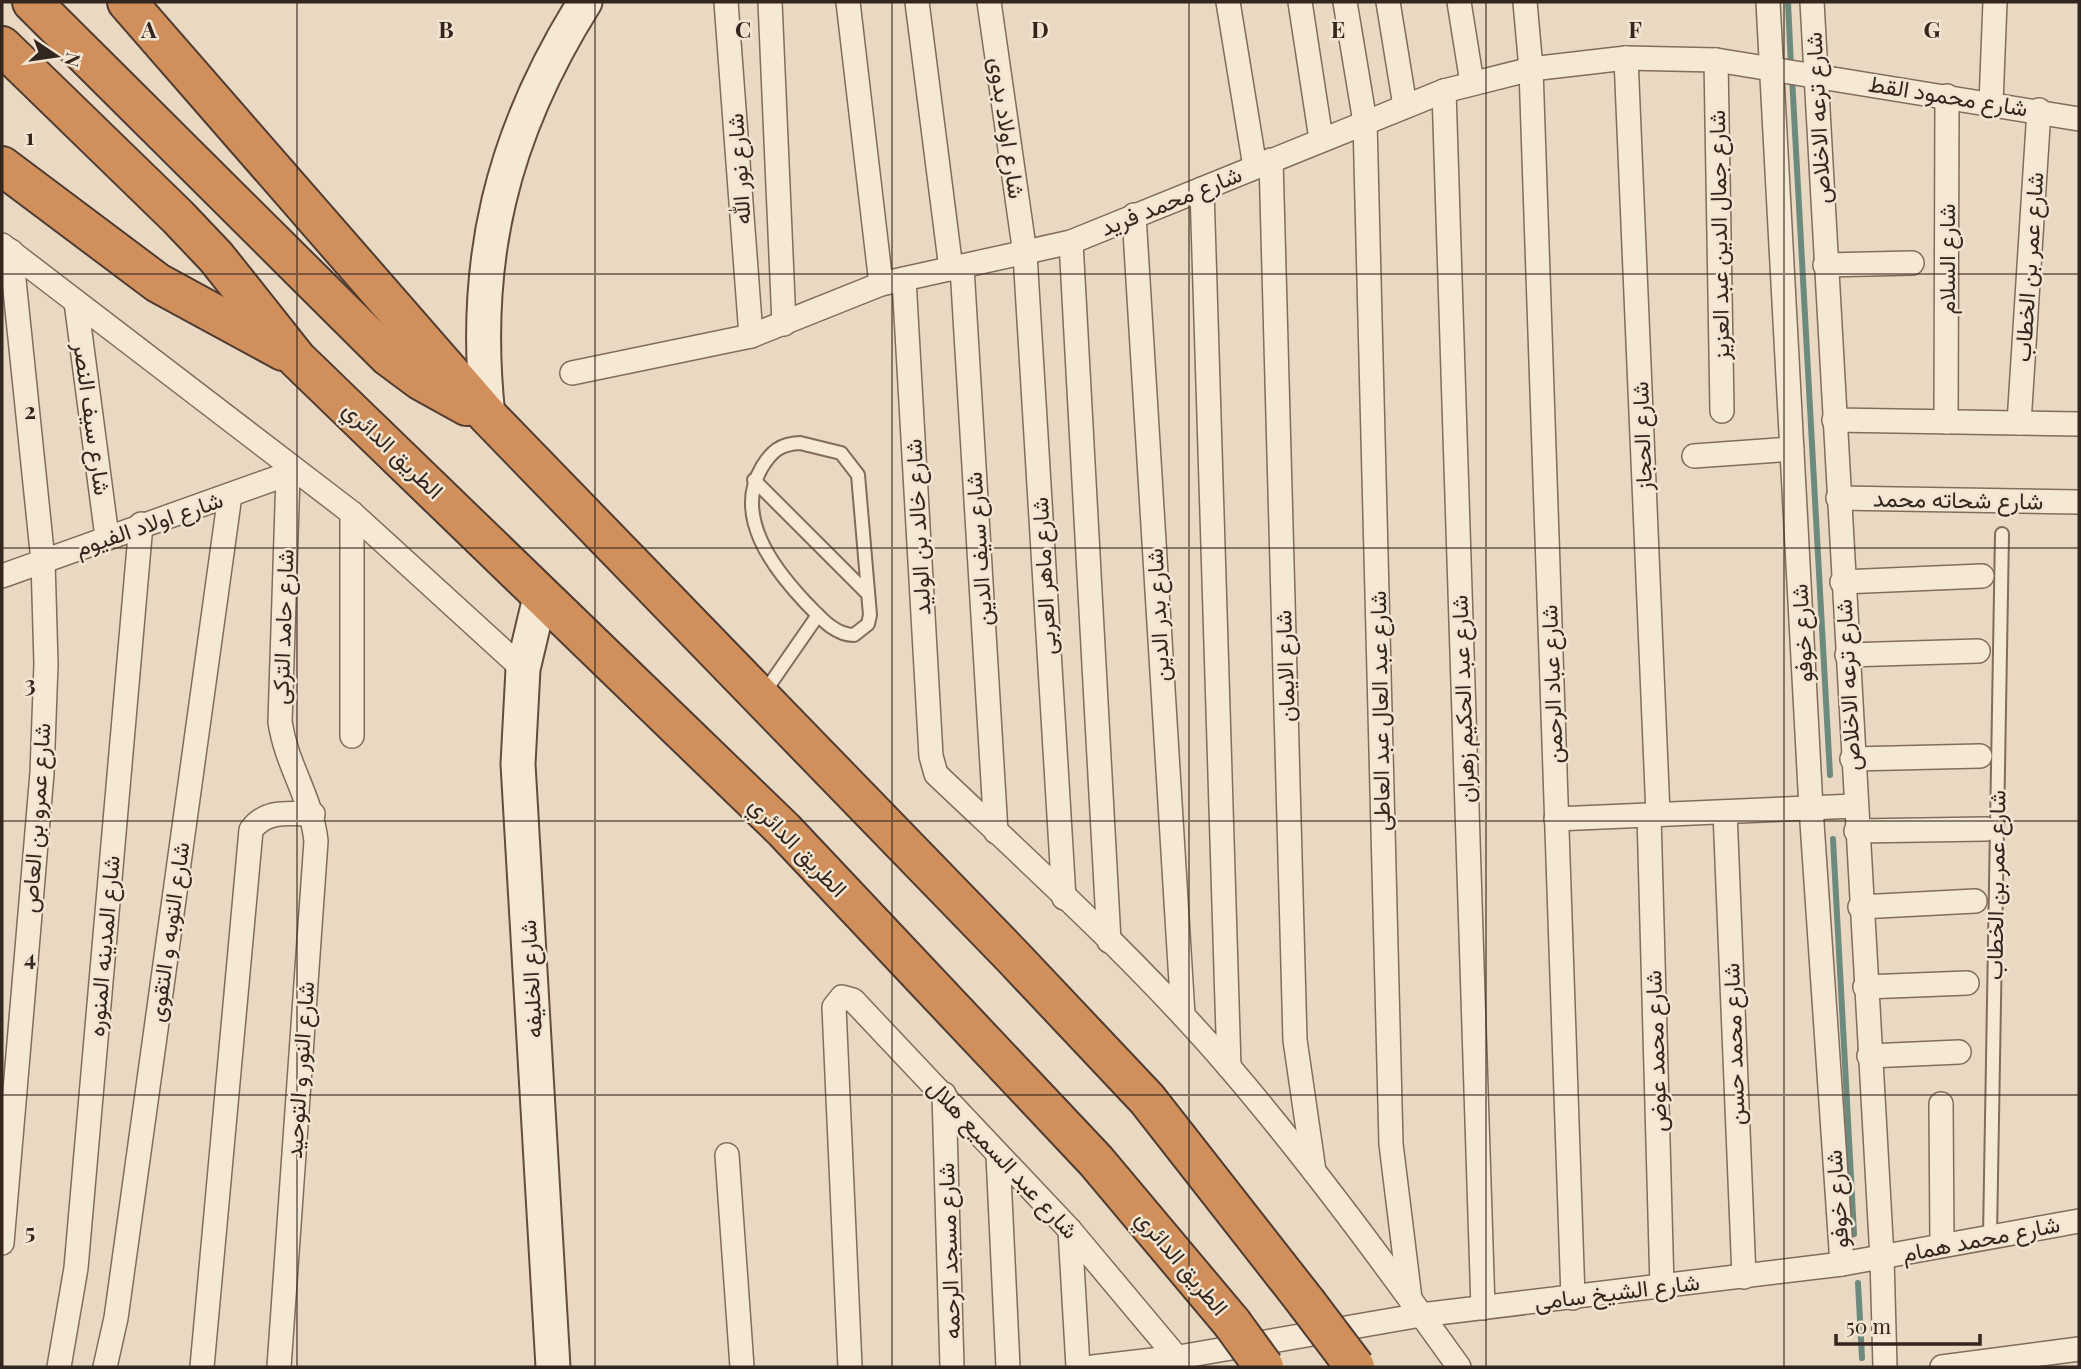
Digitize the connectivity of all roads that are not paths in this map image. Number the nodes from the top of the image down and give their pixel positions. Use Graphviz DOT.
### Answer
graph roads {
  1 [pos="32,2"];
  2 [pos="127,2"];
  3 [pos="584,2"];
  4 [pos="726,2"];
  5 [pos="770,2"];
  6 [pos="848,2"];
  7 [pos="916,2"];
  8 [pos="989,2"];
  9 [pos="1228,2"];
  10 [pos="1300,2"];
  11 [pos="1345,2"];
  12 [pos="1388,2"];
  13 [pos="1460,2"];
  14 [pos="1525,2"];
  15 [pos="1768,2"];
  16 [pos="1812,2"];
  17 [pos="1995,2"];
  18 [pos="2,46"];
  19 [pos="1626,58"];
  20 [pos="1716,60"];
  21 [pos="1771,68"];
  22 [pos="1531,69"];
  23 [pos="1816,75"];
  24 [pos="1472,83"];
  25 [pos="1444,91"];
  26 [pos="1947,96"];
  27 [pos="1991,103"];
  28 [pos="1405,106"];
  29 [pos="2039,110"];
  30 [pos="2079,118"];
  31 [pos="1365,122"];
  32 [pos="1321,139"];
  33 [pos="1263,164"];
  34 [pos="2,166"];
  35 [pos="1202,189"];
  36 [pos="1134,215"];
  37 [pos="1071,242"];
  38 [pos="6,248"];
  39 [pos="1025,254"];
  40 [pos="1912,262"];
  41 [pos="1825,265"];
  42 [pos="956,268"];
  43 [pos="904,279"];
  44 [pos="881,284"];
  45 [pos="76,302"];
  46 [pos="784,324"];
  47 [pos="751,336"];
  48 [pos="297,359"];
  49 [pos="572,373"];
  50 [pos="1722,411"];
  51 [pos="488,416"];
  52 [pos="1834,420"];
  53 [pos="1947,422"];
  54 [pos="2019,423"];
  55 [pos="2079,424"];
  56 [pos="1792,449"];
  57 [pos="1694,456"];
  58 [pos="292,473"];
  59 [pos="754,480"];
  60 [pos="230,495"];
  61 [pos="1838,498"];
  62 [pos="2079,502"];
  63 [pos="352,513"];
  64 [pos="141,524"];
  65 [pos="2002,534"];
  66 [pos="107,537"];
  67 [pos="43,561"];
  68 [pos="2,576"];
  69 [pos="1982,576"];
  70 [pos="1842,582"];
  71 [pos="541,593"];
  72 [pos="868,594"];
  73 [pos="818,615"];
  74 [pos="1978,651"];
  75 [pos="1847,655"];
  76 [pos="523,669"];
  77 [pos="762,696"];
  78 [pos="352,736"];
  79 [pos="1980,756"];
  80 [pos="1852,759"];
  81 [pos="295,776"];
  82 [pos="1855,806"];
  83 [pos="1811,808"];
  84 [pos="1724,812"];
  85 [pos="313,814"];
  86 [pos="1653,815"];
  87 [pos="1556,819"];
  88 [pos="1986,829"];
  89 [pos="1856,831"];
  90 [pos="996,832"];
  91 [pos="1064,898"];
  92 [pos="1975,901"];
  93 [pos="1860,907"];
  94 [pos="1109,941"];
  95 [pos="1967,983"];
  96 [pos="1865,987"];
  97 [pos="1183,1016"];
  98 [pos="1959,1052"];
  99 [pos="1869,1056"];
  100 [pos="1229,1067"];
  101 [pos="944,1094"];
  102 [pos="1941,1104"];
  103 [pos="727,1155"];
  104 [pos="998,1155"];
  105 [pos="1314,1171"];
  106 [pos="3,1208"];
  107 [pos="2079,1221"];
  108 [pos="1070,1230"];
  109 [pos="1990,1236"];
  110 [pos="2,1243"];
  111 [pos="1942,1245"];
  112 [pos="1882,1258"];
  113 [pos="1842,1264"];
  114 [pos="1744,1277"];
  115 [pos="1662,1287"];
  116 [pos="1573,1298"];
  117 [pos="1415,1307"];
  118 [pos="1483,1308"];
  119 [pos="2079,1349"];
  120 [pos="1182,1362"];
  121 [pos="59,1367"];
  122 [pos="105,1367"];
  123 [pos="202,1367"];
  124 [pos="279,1367"];
  125 [pos="553,1367"];
  126 [pos="742,1367"];
  127 [pos="850,1367"];
  128 [pos="952,1367"];
  129 [pos="1008,1367"];
  130 [pos="1078,1367"];
  131 [pos="1100,1367"];
  132 [pos="1264,1367"];
  133 [pos="1354,1367"];
  134 [pos="1459,1367"];
  135 [pos="1885,1367"];
  136 [pos="1942,1367"];
  1 -- 51 [label="highway"];
  2 -- 51 [label="highway"];
  3 -- 51 [label="main road"];
  4 -- 47 [label="street, شارع نور الله"];
  5 -- 46 [label="street"];
  6 -- 44 [label="street"];
  7 -- 42 [label="street, شارع سيف الدين"];
  8 -- 39 [label="street, شارع اولاد بدوى"];
  9 -- 33 [label="street, شارع الايمان"];
  10 -- 32 [label="street"];
  11 -- 31 [label="street, شارع عبد العال عبد العاطى"];
  12 -- 28 [label="street"];
  13 -- 24 [label="street"];
  14 -- 22 [label="street, شارع عباد الرحمن"];
  15 -- 21 [label="street, شارع خوفو"];
  16 -- 23 [label="street, شارع ترعه الاخلاص"];
  17 -- 27 [label="street"];
  18 -- 48 [label="highway, الطريق الدائري"];
  19 -- 20 [label="street, شارع محمد فريد"];
  19 -- 22 [label="street, شارع محمد فريد"];
  19 -- 86 [label="street, شارع الحجاز"];
  20 -- 21 [label="street, شارع محمد فريد"];
  20 -- 50 [label="street, شارع جمال الدين عبد العزيز"];
  21 -- 23 [label="street, شارع محمود القط"];
  21 -- 56 [label="street, شارع خوفو"];
  22 -- 24 [label="street, شارع محمد فريد"];
  22 -- 87 [label="street, شارع عباد الرحمن"];
  23 -- 26 [label="street, شارع محمود القط"];
  23 -- 41 [label="street, شارع ترعه الاخلاص"];
  24 -- 25 [label="street, شارع محمد فريد"];
  25 -- 28 [label="street, شارع محمد فريد"];
  25 -- 118 [label="street, شارع عبد الحكيم زهران"];
  26 -- 27 [label="street, شارع محمود القط"];
  26 -- 53 [label="street, شارع السلام"];
  27 -- 29 [label="street, شارع محمود القط"];
  28 -- 31 [label="street, شارع محمد فريد"];
  29 -- 30 [label="street, شارع محمود القط"];
  29 -- 54 [label="street, شارع عمر بن الخطاب"];
  31 -- 32 [label="street, شارع محمد فريد"];
  31 -- 117 [label="street, شارع عبد العال عبد العاطى"];
  32 -- 33 [label="street, شارع محمد فريد"];
  33 -- 35 [label="street, شارع محمد فريد"];
  33 -- 105 [label="street, شارع الايمان"];
  34 -- 48 [label="highway, الطريق الدائري"];
  35 -- 36 [label="street, شارع محمد فريد"];
  35 -- 100 [label="street"];
  36 -- 37 [label="street, شارع محمد فريد"];
  36 -- 97 [label="street, شارع بدر الدين"];
  37 -- 39 [label="street, شارع محمد فريد"];
  37 -- 94 [label="street"];
  38 -- 45 [label="street"];
  38 -- 67 [label="street, شارع عمرو بن العاص"];
  39 -- 42 [label="street, شارع محمد فريد"];
  39 -- 91 [label="street, شارع ماهر العربى"];
  40 -- 41 [label="street"];
  41 -- 52 [label="street, شارع ترعه الاخلاص"];
  42 -- 43 [label="street, شارع محمد فريد"];
  42 -- 90 [label="street, شارع سيف الدين"];
  43 -- 44 [label="street, شارع محمد فريد"];
  43 -- 90 [label="street, شارع خالد بن الوليد"];
  44 -- 46 [label="street, شارع محمد فريد"];
  45 -- 58 [label="street"];
  45 -- 66 [label="street, شارع سيف النصر"];
  46 -- 47 [label="street, شارع محمد فريد"];
  47 -- 49 [label="street, شارع محمد فريد"];
  48 -- 71 [label="highway, الطريق الدائري"];
  51 -- 77 [label="highway"];
  52 -- 53 [label="street"];
  52 -- 61 [label="street, شارع ترعه الاخلاص"];
  53 -- 54 [label="street"];
  54 -- 55 [label="street"];
  56 -- 57 [label="street"];
  56 -- 83 [label="street, شارع خوفو"];
  58 -- 60 [label="street, شارع اولاد الفيوم"];
  58 -- 63 [label="street"];
  58 -- 81 [label="street, شارع حامد التركى"];
  59 -- 72 [label="lane"];
  59 -- 72 [label="lane"];
  59 -- 73 [label="lane"];
  60 -- 64 [label="street, شارع اولاد الفيوم"];
  60 -- 122 [label="street, شارع التوبه و التقوى"];
  61 -- 62 [label="street, شارع شحاته محمد"];
  61 -- 70 [label="street, شارع ترعه الاخلاص"];
  63 -- 76 [label="street"];
  63 -- 78 [label="street"];
  64 -- 66 [label="street, شارع اولاد الفيوم"];
  64 -- 121 [label="street, شارع المدينه المنوره"];
  65 -- 109 [label="lane, شارع عمر بن الخطاب"];
  66 -- 67 [label="street, شارع اولاد الفيوم"];
  67 -- 68 [label="street, شارع اولاد الفيوم"];
  67 -- 106 [label="street, شارع عمرو بن العاص"];
  69 -- 70 [label="street"];
  70 -- 75 [label="street, شارع ترعه الاخلاص"];
  71 -- 76 [label="main road, شارع الخليفه"];
  71 -- 132 [label="highway, الطريق الدائري, bridge"];
  72 -- 73 [label="lane"];
  73 -- 77 [label="lane"];
  74 -- 75 [label="street"];
  75 -- 80 [label="street, شارع ترعه الاخلاص"];
  76 -- 125 [label="main road, شارع الخليفه"];
  77 -- 133 [label="highway, bridge"];
  79 -- 80 [label="street"];
  80 -- 82 [label="street, شارع ترعه الاخلاص"];
  81 -- 85 [label="street, شارع النور و التوحيد"];
  82 -- 83 [label="street"];
  82 -- 89 [label="street, شارع ترعه الاخلاص"];
  83 -- 84 [label="street"];
  83 -- 113 [label="street, شارع خوفو"];
  84 -- 86 [label="street"];
  84 -- 114 [label="street, شارع محمد حسن"];
  85 -- 123 [label="street"];
  85 -- 124 [label="street, شارع النور و التوحيد"];
  86 -- 87 [label="street"];
  86 -- 115 [label="street, شارع محمد عوض"];
  87 -- 116 [label="street, شارع عباد الرحمن"];
  88 -- 89 [label="street"];
  89 -- 93 [label="street, شارع ترعه الاخلاص"];
  90 -- 91 [label="street"];
  91 -- 94 [label="street"];
  92 -- 93 [label="street"];
  93 -- 96 [label="street, شارع ترعه الاخلاص"];
  94 -- 97 [label="street"];
  95 -- 96 [label="street"];
  96 -- 99 [label="street, شارع ترعه الاخلاص"];
  97 -- 100 [label="street"];
  98 -- 99 [label="street"];
  99 -- 112 [label="street, شارع ترعه الاخلاص"];
  100 -- 105 [label="street"];
  101 -- 104 [label="street, شارع عبد السميع هلال"];
  101 -- 127 [label="street, شارع عبد السميع هلال"];
  101 -- 128 [label="street, شارع مسجد الرحمه"];
  102 -- 111 [label="street"];
  103 -- 126 [label="street"];
  104 -- 108 [label="street, شارع عبد السميع هلال"];
  104 -- 129 [label="street"];
  105 -- 117 [label="street"];
  106 -- 110 [label="street, شارع عمرو بن العاص"];
  107 -- 109 [label="street, شارع محمد همام"];
  108 -- 120 [label="street, شارع عبد السميع هلال"];
  108 -- 130 [label="street"];
  109 -- 111 [label="street, شارع محمد همام"];
  111 -- 112 [label="street, شارع محمد همام"];
  112 -- 113 [label="street, شارع الشيخ سامى"];
  112 -- 135 [label="street, شارع ترعه الاخلاص"];
  113 -- 114 [label="street, شارع الشيخ سامى"];
  114 -- 115 [label="street, شارع الشيخ سامى"];
  115 -- 116 [label="street, شارع الشيخ سامى"];
  116 -- 118 [label="street, شارع الشيخ سامى"];
  117 -- 118 [label="street, شارع الشيخ سامى"];
  117 -- 120 [label="street, شارع الشيخ سامى"];
  117 -- 134 [label="street"];
  119 -- 136 [label="street"];
  120 -- 131 [label="street"];
}
